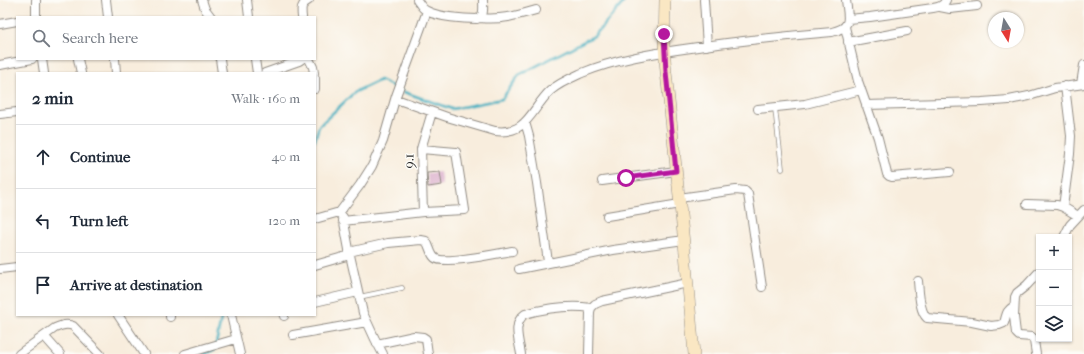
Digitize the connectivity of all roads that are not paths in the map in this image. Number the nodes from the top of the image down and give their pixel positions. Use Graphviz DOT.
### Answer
graph roads {
  1 [pos="36,0"];
  2 [pos="106,0"];
  3 [pos="202,0"];
  4 [pos="247,0"];
  5 [pos="309,0"];
  6 [pos="416,0"];
  7 [pos="483,0"];
  8 [pos="665,0"];
  9 [pos="704,0"];
  10 [pos="846,0"];
  11 [pos="943,3"];
  12 [pos="977,6"];
  13 [pos="536,10"];
  14 [pos="427,11"];
  15 [pos="36,16"];
  16 [pos="108,16"];
  17 [pos="210,16"];
  18 [pos="249,16"];
  19 [pos="302,16"];
  20 [pos="480,18"];
  21 [pos="848,19"];
  22 [pos="16,21"];
  23 [pos="0,24"];
  24 [pos="845,27"];
  25 [pos="906,32"];
  26 [pos="848,42"];
  27 [pos="707,46"];
  28 [pos="665,52"];
  29 [pos="27,60"];
  30 [pos="42,60"];
  31 [pos="78,60"];
  32 [pos="114,60"];
  33 [pos="220,60"];
  34 [pos="255,60"];
  35 [pos="300,60"];
  36 [pos="309,60"];
  37 [pos="0,65"];
  38 [pos="1084,65"];
  39 [pos="44,72"];
  40 [pos="80,72"];
  41 [pos="116,72"];
  42 [pos="222,72"];
  43 [pos="257,72"];
  44 [pos="269,72"];
  45 [pos="314,72"];
  46 [pos="1083,84"];
  47 [pos="1065,86"];
  48 [pos="861,90"];
  49 [pos="396,97"];
  50 [pos="866,105"];
  51 [pos="775,108"];
  52 [pos="758,109"];
  53 [pos="16,112"];
  54 [pos="432,112"];
  55 [pos="0,114"];
  56 [pos="525,122"];
  57 [pos="421,149"];
  58 [pos="782,169"];
  59 [pos="676,171"];
  60 [pos="950,172"];
  61 [pos="602,181"];
  62 [pos="680,201"];
  63 [pos="1028,204"];
  64 [pos="1064,207"];
  65 [pos="423,212"];
  66 [pos="1081,213"];
  67 [pos="607,216"];
  68 [pos="341,217"];
  69 [pos="316,219"];
  70 [pos="1066,234"];
  71 [pos="684,240"];
  72 [pos="512,251"];
  73 [pos="349,254"];
  74 [pos="548,262"];
  75 [pos="316,265"];
  76 [pos="16,266"];
  77 [pos="0,269"];
  78 [pos="519,269"];
  79 [pos="1036,275"];
  80 [pos="918,280"];
  81 [pos="688,283"];
  82 [pos="762,287"];
  83 [pos="402,288"];
  84 [pos="359,294"];
  85 [pos="316,302"];
  86 [pos="1014,306"];
  87 [pos="591,308"];
  88 [pos="119,316"];
  89 [pos="231,316"];
  90 [pos="367,322"];
  91 [pos="293,335"];
  92 [pos="44,336"];
  93 [pos="236,339"];
  94 [pos="377,344"];
  95 [pos="22,353"];
  96 [pos="60,354"];
  97 [pos="100,354"];
  98 [pos="144,354"];
  99 [pos="185,354"];
  100 [pos="240,354"];
  101 [pos="383,354"];
  102 [pos="428,354"];
  103 [pos="521,354"];
  104 [pos="589,354"];
  105 [pos="694,354"];
  106 [pos="1036,354"];
  1 -- 15 [label="street"];
  2 -- 16 [label="street"];
  3 -- 17 [label="street"];
  4 -- 18 [label="street"];
  5 -- 19 [label="street"];
  6 -- 14 [label="street"];
  7 -- 20 [label="street"];
  8 -- 28 [label="main road"];
  9 -- 27 [label="street"];
  10 -- 21 [label="street"];
  11 -- 12 [label="street"];
  11 -- 21 [label="street"];
  13 -- 20 [label="street"];
  14 -- 20 [label="street"];
  14 -- 49 [label="street"];
  21 -- 24 [label="street"];
  22 -- 23 [label="street"];
  24 -- 26 [label="street"];
  24 -- 27 [label="street"];
  25 -- 26 [label="street"];
  26 -- 48 [label="street"];
  27 -- 28 [label="street"];
  28 -- 56 [label="street"];
  28 -- 59 [label="main road"];
  29 -- 37 [label="street"];
  30 -- 39 [label="street"];
  31 -- 40 [label="street"];
  32 -- 41 [label="street"];
  33 -- 42 [label="street"];
  34 -- 43 [label="street"];
  35 -- 44 [label="street"];
  36 -- 45 [label="street"];
  38 -- 46 [label="street"];
  46 -- 47 [label="street"];
  47 -- 50 [label="street"];
  47 -- 64 [label="street"];
  48 -- 50 [label="street"];
  48 -- 51 [label="street"];
  49 -- 54 [label="street"];
  49 -- 68 [label="street"];
  50 -- 60 [label="street"];
  51 -- 52 [label="street"];
  51 -- 58 [label="lane"];
  53 -- 55 [label="street"];
  54 -- 56 [label="street"];
  54 -- 57 [label="street, 9.1"];
  56 -- 74 [label="street"];
  57 -- 65 [label="street, 9.1"];
  57 -- 65 [label="street"];
  59 -- 61 [label="street"];
  59 -- 62 [label="main road"];
  62 -- 67 [label="street"];
  62 -- 71 [label="main road"];
  62 -- 82 [label="street"];
  63 -- 64 [label="street"];
  64 -- 66 [label="street"];
  65 -- 68 [label="street"];
  66 -- 70 [label="street"];
  68 -- 69 [label="street"];
  68 -- 73 [label="street"];
  71 -- 74 [label="street"];
  71 -- 81 [label="main road"];
  72 -- 73 [label="street"];
  73 -- 75 [label="street"];
  73 -- 84 [label="street"];
  74 -- 78 [label="street"];
  76 -- 77 [label="street"];
  79 -- 86 [label="street"];
  80 -- 86 [label="street"];
  81 -- 87 [label="street"];
  81 -- 105 [label="main road"];
  83 -- 84 [label="lane"];
  84 -- 85 [label="street"];
  84 -- 90 [label="street"];
  86 -- 106 [label="street"];
  87 -- 103 [label="street"];
  87 -- 104 [label="street"];
  88 -- 98 [label="street"];
  89 -- 93 [label="street"];
  90 -- 91 [label="street"];
  90 -- 94 [label="street"];
  92 -- 95 [label="street"];
  92 -- 96 [label="street"];
  92 -- 97 [label="street"];
  93 -- 99 [label="street"];
  93 -- 100 [label="street"];
  94 -- 101 [label="street"];
  94 -- 102 [label="street"];
}
